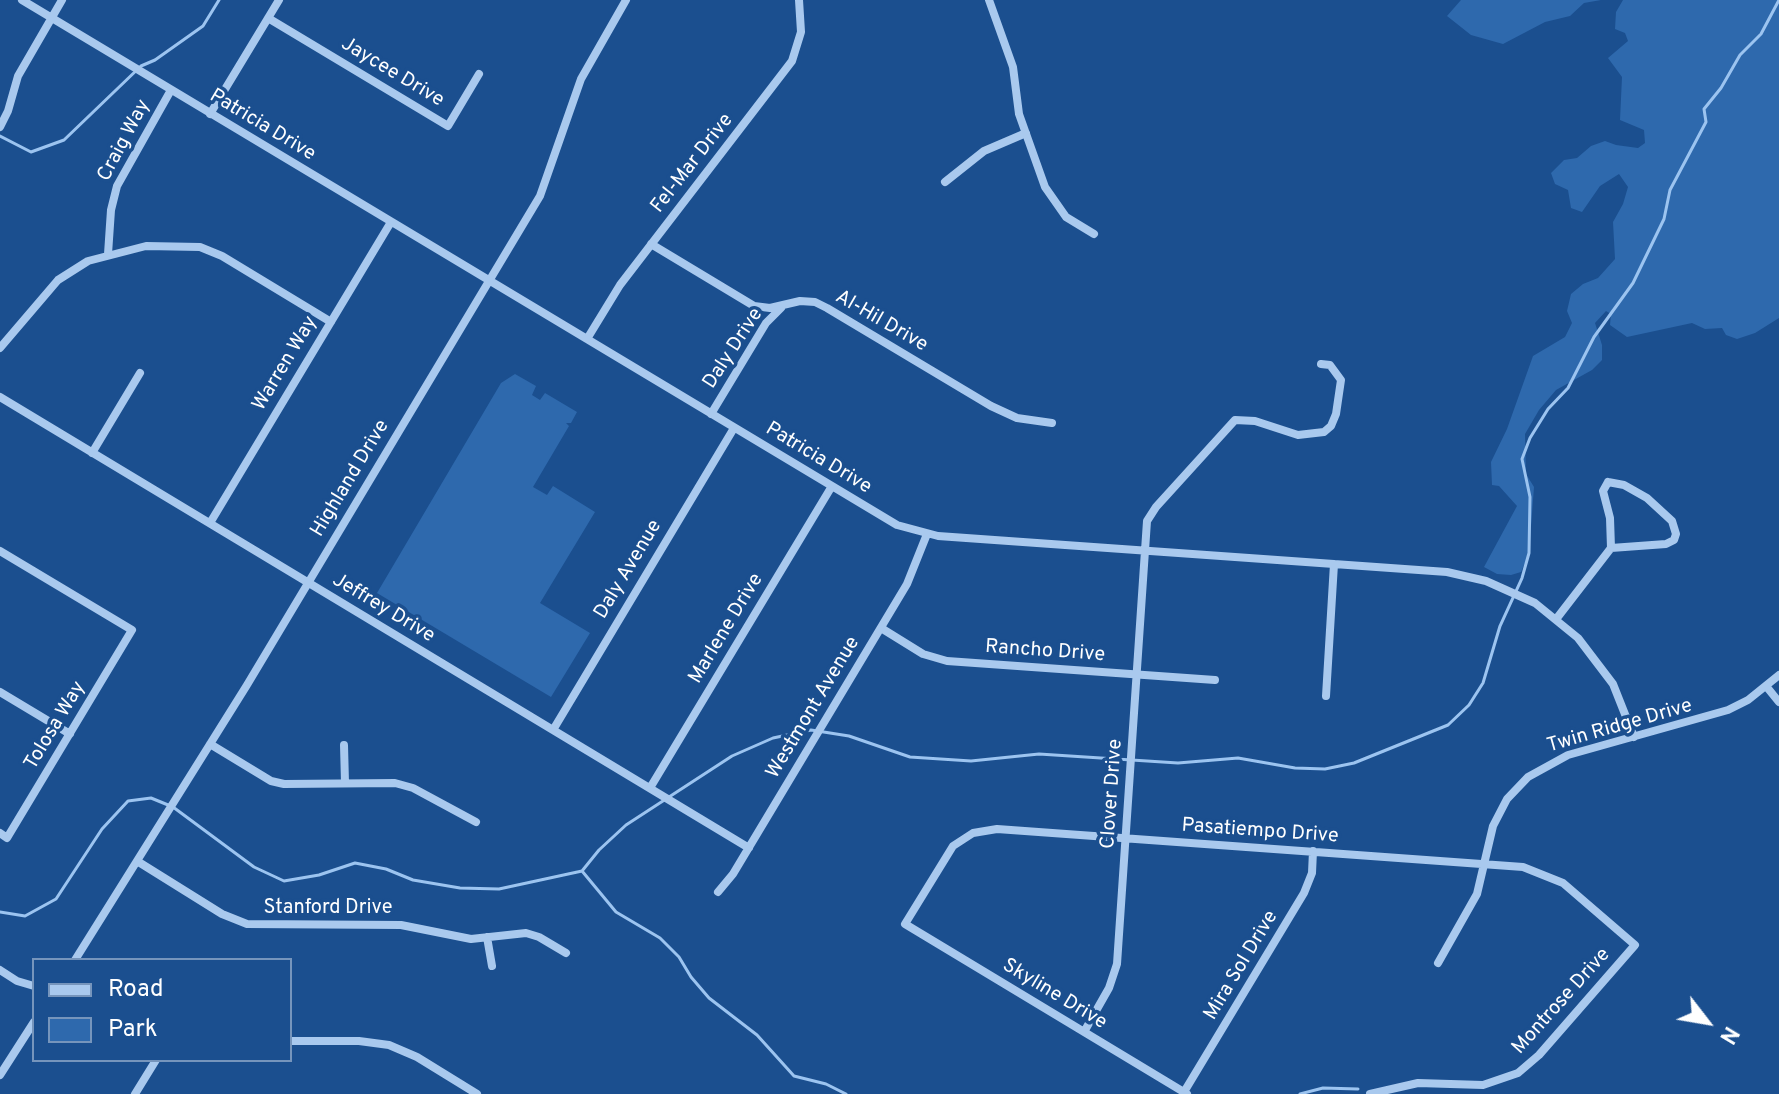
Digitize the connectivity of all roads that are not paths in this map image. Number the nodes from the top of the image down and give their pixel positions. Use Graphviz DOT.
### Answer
graph roads {
  1 [pos="22,0"];
  2 [pos="62,0"];
  3 [pos="279,0"];
  4 [pos="626,0"];
  5 [pos="799,0"];
  6 [pos="989,0"];
  7 [pos="51,18"];
  8 [pos="268,18"];
  9 [pos="479,74"];
  10 [pos="171,90"];
  11 [pos="210,114"];
  12 [pos="0,127"];
  13 [pos="1026,133"];
  14 [pos="945,182"];
  15 [pos="391,222"];
  16 [pos="1094,234"];
  17 [pos="651,244"];
  18 [pos="108,254"];
  19 [pos="489,280"];
  20 [pos="787,305"];
  21 [pos="331,322"];
  22 [pos="587,339"];
  23 [pos="0,348"];
  24 [pos="1321,364"];
  25 [pos="140,373"];
  26 [pos="0,397"];
  27 [pos="711,414"];
  28 [pos="1052,423"];
  29 [pos="734,428"];
  30 [pos="92,453"];
  31 [pos="832,486"];
  32 [pos="210,523"];
  33 [pos="927,534"];
  34 [pos="1611,548"];
  35 [pos="1147,550"];
  36 [pos="0,551"];
  37 [pos="1334,564"];
  38 [pos="308,582"];
  39 [pos="1557,618"];
  40 [pos="881,628"];
  41 [pos="1138,675"];
  42 [pos="1779,675"];
  43 [pos="1215,680"];
  44 [pos="1766,686"];
  45 [pos="0,692"];
  46 [pos="1326,696"];
  47 [pos="1779,702"];
  48 [pos="553,730"];
  49 [pos="70,734"];
  50 [pos="1634,737"];
  51 [pos="210,744"];
  52 [pos="344,745"];
  53 [pos="345,783"];
  54 [pos="650,788"];
  55 [pos="476,822"];
  56 [pos="4,835"];
  57 [pos="1126,838"];
  58 [pos="749,848"];
  59 [pos="1313,851"];
  60 [pos="137,861"];
  61 [pos="1484,863"];
  62 [pos="718,892"];
  63 [pos="905,924"];
  64 [pos="487,937"];
  65 [pos="1635,945"];
  66 [pos="566,953"];
  67 [pos="77,958"];
  68 [pos="1438,963"];
  69 [pos="492,966"];
  70 [pos="0,970"];
  71 [pos="32,985"];
  72 [pos="32,1025"];
  73 [pos="1084,1032"];
  74 [pos="292,1041"];
  75 [pos="155,1062"];
  76 [pos="0,1075"];
  77 [pos="1186,1093"];
  78 [pos="135,1094"];
  79 [pos="477,1094"];
  80 [pos="1370,1094"];
  1 -- 7 [label="street, Patricia Drive"];
  2 -- 7 [label="street"];
  3 -- 8 [label="street"];
  4 -- 19 [label="street, Highland Drive"];
  5 -- 17 [label="street, Fel-Mar Drive"];
  6 -- 13 [label="street"];
  7 -- 10 [label="street, Patricia Drive"];
  7 -- 12 [label="street"];
  8 -- 9 [label="street, Jaycee Drive"];
  8 -- 11 [label="street"];
  10 -- 11 [label="street, Patricia Drive"];
  10 -- 18 [label="street, Craig Way"];
  11 -- 15 [label="street, Patricia Drive"];
  13 -- 14 [label="street"];
  13 -- 16 [label="street"];
  15 -- 19 [label="street, Patricia Drive"];
  15 -- 21 [label="street, Warren Way"];
  17 -- 20 [label="street, Al-Hil Drive"];
  17 -- 22 [label="street, Fel-Mar Drive"];
  18 -- 21 [label="street"];
  18 -- 23 [label="street"];
  19 -- 22 [label="street, Patricia Drive"];
  19 -- 38 [label="street, Highland Drive"];
  20 -- 27 [label="street, Daly Drive"];
  20 -- 28 [label="street, Al-Hil Drive"];
  21 -- 32 [label="street, Warren Way"];
  22 -- 27 [label="street, Patricia Drive"];
  24 -- 35 [label="street, Clover Drive"];
  25 -- 30 [label="street"];
  26 -- 30 [label="street, Jeffrey Drive"];
  27 -- 29 [label="street, Patricia Drive"];
  29 -- 31 [label="street, Patricia Drive"];
  29 -- 48 [label="street, Daly Avenue"];
  30 -- 32 [label="street, Jeffrey Drive"];
  31 -- 33 [label="street, Patricia Drive"];
  31 -- 54 [label="street, Marlene Drive"];
  32 -- 38 [label="street, Jeffrey Drive"];
  33 -- 35 [label="street, Patricia Drive"];
  33 -- 40 [label="street, Westmont Avenue"];
  34 -- 34 [label="street"];
  34 -- 39 [label="street"];
  35 -- 37 [label="street, Patricia Drive"];
  35 -- 41 [label="street, Clover Drive"];
  36 -- 49 [label="street, Tolosa Way"];
  37 -- 39 [label="street, Patricia Drive"];
  37 -- 46 [label="street"];
  38 -- 48 [label="street, Jeffrey Drive"];
  38 -- 51 [label="street, Highland Drive"];
  39 -- 50 [label="street, Patricia Drive"];
  40 -- 41 [label="street, Rancho Drive"];
  40 -- 58 [label="street, Westmont Avenue"];
  41 -- 43 [label="street, Rancho Drive"];
  41 -- 57 [label="street, Clover Drive"];
  42 -- 44 [label="street, Twin Ridge Drive"];
  44 -- 47 [label="street"];
  44 -- 50 [label="street, Twin Ridge Drive"];
  45 -- 49 [label="street"];
  48 -- 54 [label="street, Jeffrey Drive"];
  49 -- 56 [label="street, Tolosa Way"];
  50 -- 61 [label="street, Twin Ridge Drive"];
  51 -- 53 [label="street"];
  51 -- 60 [label="street, Highland Drive"];
  52 -- 53 [label="street"];
  53 -- 55 [label="street"];
  54 -- 58 [label="street, Jeffrey Drive"];
  57 -- 59 [label="street, Pasatiempo Drive"];
  57 -- 63 [label="street, Pasatiempo Drive"];
  57 -- 73 [label="street, Clover Drive"];
  58 -- 62 [label="street, Westmont Avenue"];
  59 -- 61 [label="street, Pasatiempo Drive"];
  59 -- 77 [label="street, Mira Sol Drive"];
  60 -- 64 [label="street, Stanford Drive"];
  60 -- 67 [label="street, Highland Drive"];
  61 -- 65 [label="street, Pasatiempo Drive"];
  61 -- 68 [label="street, Twin Ridge Drive"];
  63 -- 73 [label="street, Skyline Drive"];
  64 -- 66 [label="street, Stanford Drive"];
  64 -- 69 [label="street"];
  65 -- 80 [label="street, Montrose Drive"];
  70 -- 71 [label="street"];
  72 -- 76 [label="street"];
  73 -- 77 [label="street, Skyline Drive"];
  74 -- 79 [label="street"];
  75 -- 78 [label="street"];
}
